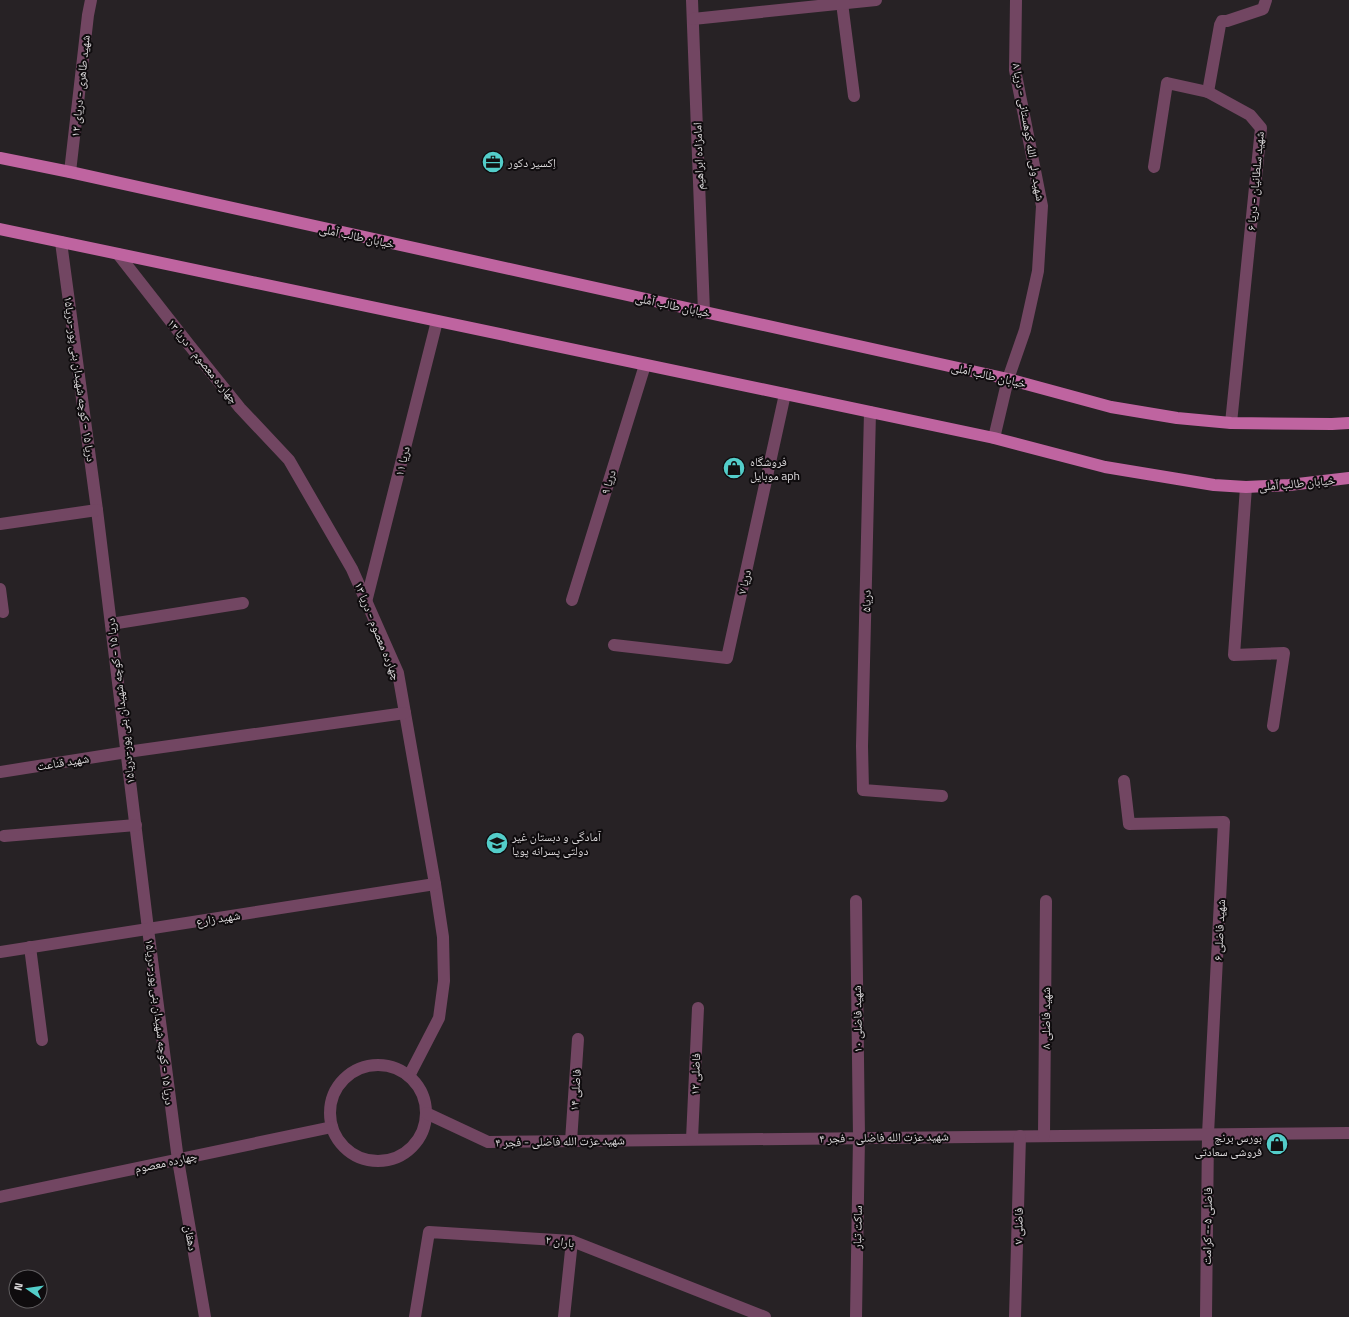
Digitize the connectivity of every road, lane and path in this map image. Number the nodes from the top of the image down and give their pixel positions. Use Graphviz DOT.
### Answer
graph roads {
  1 [pos="91,0"];
  2 [pos="692,0"];
  3 [pos="876,0"];
  4 [pos="1016,0"];
  5 [pos="1266,0"];
  6 [pos="842,4"];
  7 [pos="692,19"];
  8 [pos="1208,92"];
  9 [pos="854,96"];
  10 [pos="0,158"];
  11 [pos="1154,167"];
  12 [pos="70,172"];
  13 [pos="0,229"];
  14 [pos="61,242"];
  15 [pos="118,254"];
  16 [pos="704,312"];
  17 [pos="437,321"];
  18 [pos="645,365"];
  19 [pos="1008,379"];
  20 [pos="785,394"];
  21 [pos="870,412"];
  22 [pos="1349,422"];
  23 [pos="1231,423"];
  24 [pos="994,438"];
  25 [pos="1349,478"];
  26 [pos="1246,487"];
  27 [pos="97,510"];
  28 [pos="0,524"];
  29 [pos="0,589"];
  30 [pos="572,600"];
  31 [pos="366,602"];
  32 [pos="243,603"];
  33 [pos="3,612"];
  34 [pos="111,624"];
  35 [pos="614,644"];
  36 [pos="405,714"];
  37 [pos="1273,726"];
  38 [pos="127,752"];
  39 [pos="0,772"];
  40 [pos="1124,781"];
  41 [pos="942,796"];
  42 [pos="136,825"];
  43 [pos="4,836"];
  44 [pos="435,884"];
  45 [pos="856,901"];
  46 [pos="1046,901"];
  47 [pos="148,928"];
  48 [pos="30,947"];
  49 [pos="0,952"];
  50 [pos="698,1008"];
  51 [pos="578,1039"];
  52 [pos="42,1040"];
  53 [pos="409,1076"];
  54 [pos="426,1112"];
  55 [pos="332,1127"];
  56 [pos="1349,1133"];
  57 [pos="1208,1134"];
  58 [pos="1020,1136"];
  59 [pos="1044,1136"];
  60 [pos="859,1137"];
  61 [pos="692,1139"];
  62 [pos="571,1141"];
  63 [pos="178,1160"];
  64 [pos="0,1197"];
  65 [pos="572,1241"];
  66 [pos="205,1317"];
  67 [pos="415,1317"];
  68 [pos="564,1317"];
  69 [pos="765,1317"];
  70 [pos="856,1317"];
  71 [pos="1015,1317"];
  72 [pos="1206,1317"];
  1 -- 12 [label="street, شهید طاهری - دریای ۱۲"];
  2 -- 7 [label="street, امامزاده ابراهیم"];
  3 -- 6 [label="street"];
  4 -- 19 [label="street, شهید ولی الله کوهستانی - دریا ۸"];
  5 -- 8 [label="street"];
  6 -- 7 [label="street"];
  6 -- 9 [label="street"];
  7 -- 16 [label="street, امامزاده ابراهیم"];
  8 -- 11 [label="street, شهید سلطانیان - دریا ۶"];
  8 -- 23 [label="street, شهید سلطانیان - دریا ۶"];
  10 -- 12 [label="main road, خیابان طالب آملی"];
  12 -- 16 [label="main road, خیابان طالب آملی"];
  13 -- 14 [label="main road, خیابان طالب آملی"];
  14 -- 15 [label="main road, خیابان طالب آملی"];
  14 -- 27 [label="street, دریا ۱۵ - كوچه شهيدان بنی پور-دريا۱۵"];
  15 -- 17 [label="main road, خیابان طالب آملی"];
  15 -- 31 [label="street, چهارده معصوم - دریا ۱۳"];
  16 -- 19 [label="main road, خیابان طالب آملی"];
  17 -- 18 [label="main road, خیابان طالب آملی"];
  17 -- 31 [label="street, دریا ۱۱"];
  18 -- 20 [label="main road, خیابان طالب آملی"];
  18 -- 30 [label="street, دریا ۹"];
  19 -- 23 [label="main road, خیابان طالب آملی"];
  19 -- 24 [label="street, شهید ولی الله کوهستانی - دریا ۸"];
  20 -- 21 [label="main road, خیابان طالب آملی"];
  20 -- 35 [label="street, دریا ۷"];
  21 -- 24 [label="main road, خیابان طالب آملی"];
  21 -- 41 [label="street, دریا۵"];
  22 -- 23 [label="main road, خیابان طالب آملی"];
  24 -- 26 [label="main road, خیابان طالب آملی"];
  25 -- 26 [label="main road, خیابان طالب آملی"];
  26 -- 37 [label="street"];
  27 -- 28 [label="street"];
  27 -- 34 [label="street, دریا ۱۵ - كوچه شهيدان بنی پور-دريا۱۵"];
  29 -- 33 [label="street"];
  31 -- 36 [label="street, چهارده معصوم - دریا ۱۳"];
  32 -- 34 [label="street"];
  34 -- 38 [label="street, دریا ۱۵ - كوچه شهيدان بنی پور-دريا۱۵"];
  36 -- 38 [label="street, شهید قناعت"];
  36 -- 44 [label="street, چهارده معصوم - دریا ۱۳"];
  38 -- 39 [label="street, شهید قناعت"];
  38 -- 42 [label="street, دریا ۱۵ - كوچه شهيدان بنی پور-دريا۱۵"];
  40 -- 57 [label="street, شهید فاضلی ۶"];
  42 -- 43 [label="street"];
  42 -- 47 [label="street, دریا ۱۵ - كوچه شهيدان بنی پور-دريا۱۵"];
  44 -- 47 [label="street, شهید زارع"];
  44 -- 53 [label="street, چهارده معصوم - دریا ۱۳"];
  45 -- 60 [label="street, شهید فاضلی ۱۰"];
  46 -- 59 [label="street, شهید فاضلی ۸"];
  47 -- 48 [label="street, شهید زارع"];
  47 -- 63 [label="street, دریا ۱۵ - كوچه شهيدان بنی پور-دريا۱۵"];
  48 -- 49 [label="street, شهید زارع"];
  48 -- 52 [label="street"];
  50 -- 61 [label="street, فاضلی ۱۲"];
  51 -- 62 [label="street, فاضلی ۱۴"];
  53 -- 54 [label="street"];
  53 -- 55 [label="street"];
  54 -- 55 [label="street"];
  54 -- 62 [label="street, شهید عزت الله فاضلی - فجر ۴"];
  55 -- 63 [label="street, چهارده معصوم"];
  56 -- 57 [label="street, شهید عزت الله فاضلی - فجر ۴"];
  57 -- 59 [label="street, شهید عزت الله فاضلی - فجر ۴"];
  57 -- 72 [label="street, فاضلی ۵-- کرامت"];
  58 -- 59 [label="street, شهید عزت الله فاضلی - فجر ۴"];
  58 -- 60 [label="street, شهید عزت الله فاضلی - فجر ۴"];
  58 -- 71 [label="street, فاضلی ۷"];
  60 -- 61 [label="street, شهید عزت الله فاضلی - فجر ۴"];
  60 -- 70 [label="street, ساکت تبار"];
  61 -- 62 [label="street, شهید عزت الله فاضلی - فجر ۴"];
  63 -- 64 [label="street, چهارده معصوم"];
  63 -- 66 [label="street, دهقان"];
  65 -- 67 [label="street, باران ۲"];
  65 -- 68 [label="street"];
  65 -- 69 [label="street, باران ۲"];
}
